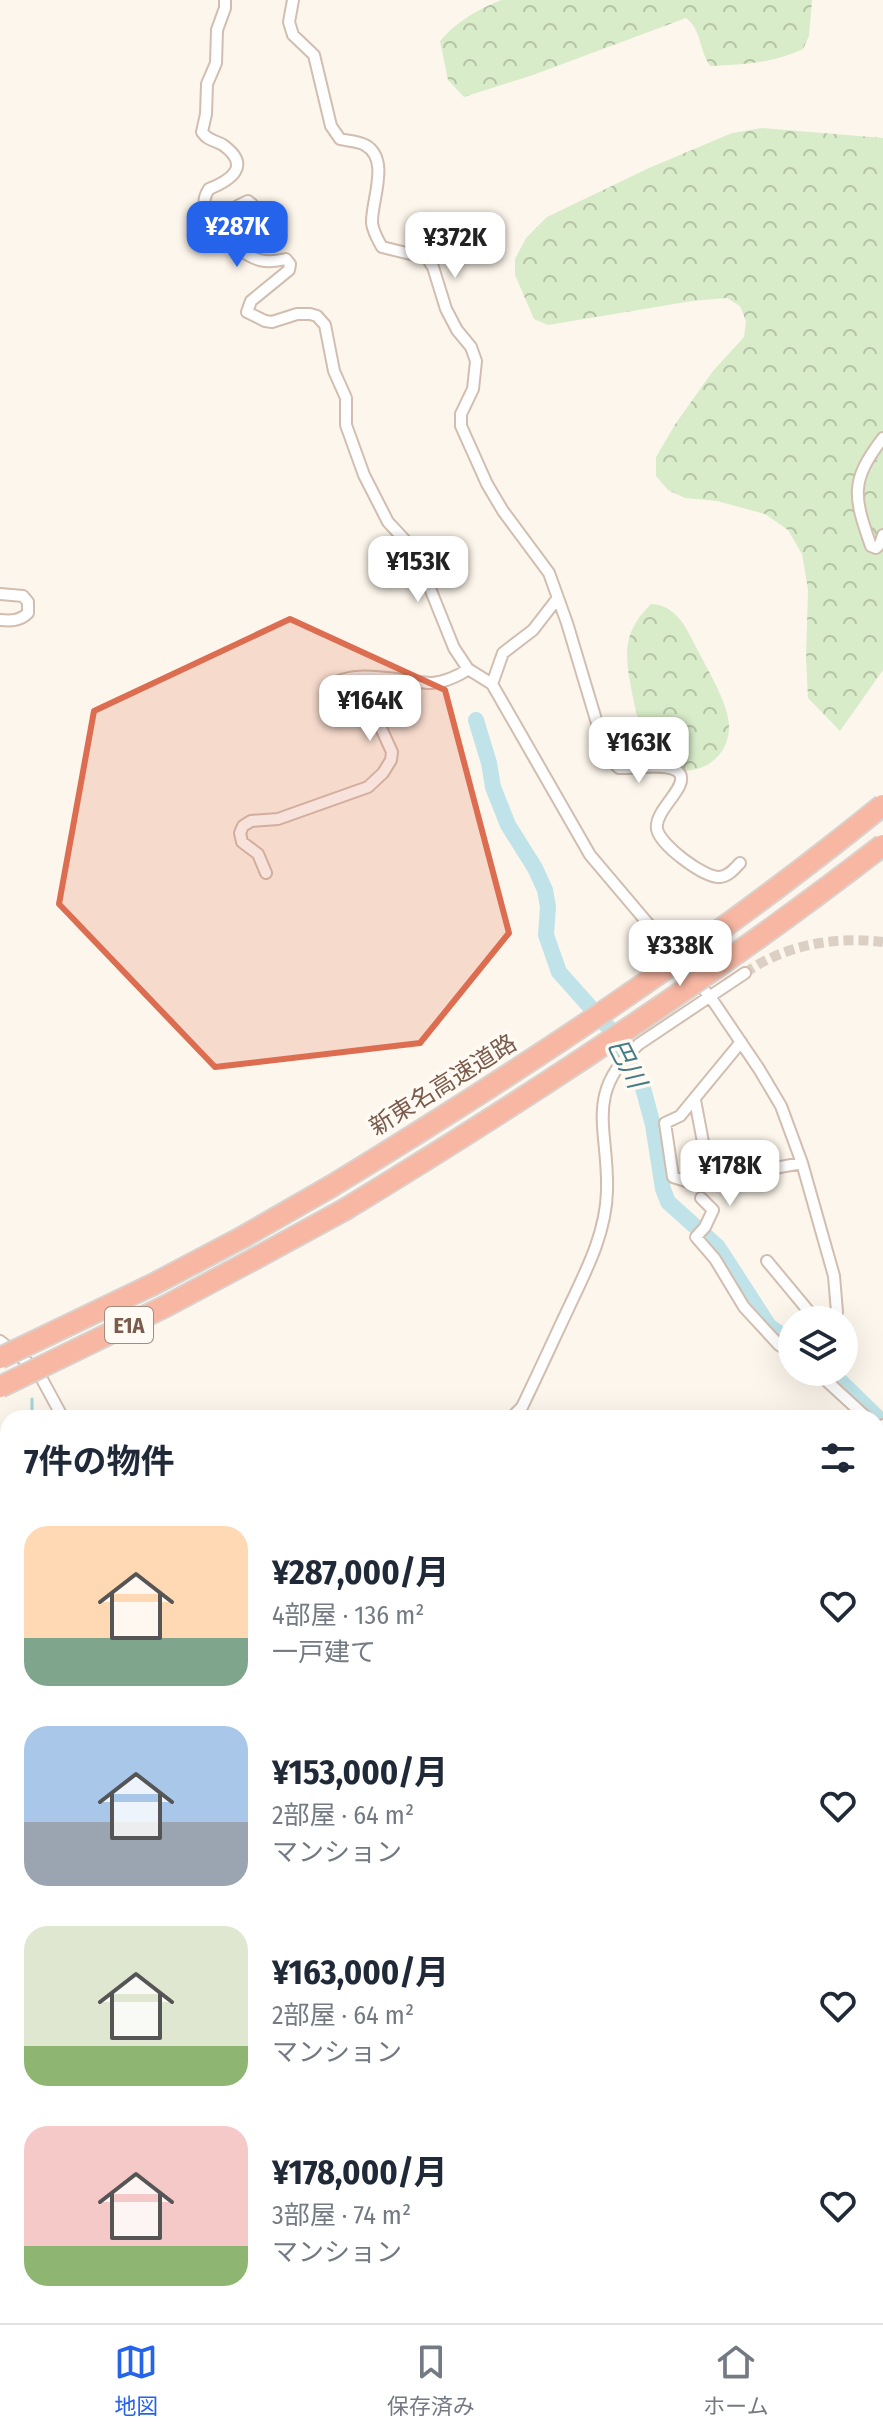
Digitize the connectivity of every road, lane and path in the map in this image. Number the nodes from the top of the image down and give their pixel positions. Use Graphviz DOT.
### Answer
graph roads {
  1 [pos="225,0"];
  2 [pos="293,0"];
  3 [pos="883,438"];
  4 [pos="883,535"];
  5 [pos="0,594"];
  6 [pos="557,599"];
  7 [pos="0,620"];
  8 [pos="468,669"];
  9 [pos="492,684"];
  10 [pos="883,805"];
  11 [pos="883,845"];
  12 [pos="740,863"];
  13 [pos="266,873"];
  14 [pos="745,973"];
  15 [pos="711,998"];
  16 [pos="741,1042"];
  17 [pos="695,1100"];
  18 [pos="802,1163"];
  19 [pos="710,1179"];
  20 [pos="701,1198"];
  21 [pos="767,1261"];
  22 [pos="804,1306"];
  23 [pos="836,1306"];
  24 [pos="0,1341"];
  25 [pos="778,1344"];
  26 [pos="0,1358"];
  27 [pos="832,1386"];
  28 [pos="0,1387"];
  29 [pos="59,1410"];
  30 [pos="519,1410"];
  31 [pos="858,1410"];
  1 -- 8 [label="street"];
  2 -- 6 [label="street"];
  3 -- 4 [label="street"];
  5 -- 7 [label="street"];
  6 -- 9 [label="street"];
  6 -- 12 [label="street"];
  8 -- 9 [label="street"];
  8 -- 13 [label="street"];
  9 -- 15 [label="street"];
  10 -- 26 [label="highway, 新東名高速道路 / E1A, bridge"];
  11 -- 28 [label="highway, E1A, bridge"];
  14 -- 15 [label="street"];
  15 -- 16 [label="street"];
  15 -- 30 [label="street"];
  16 -- 17 [label="street"];
  16 -- 18 [label="street"];
  17 -- 19 [label="street"];
  17 -- 19 [label="street"];
  18 -- 19 [label="street"];
  18 -- 23 [label="street"];
  20 -- 25 [label="street"];
  21 -- 22 [label="street"];
  24 -- 29 [label="street"];
  27 -- 31 [label="street"];
}
